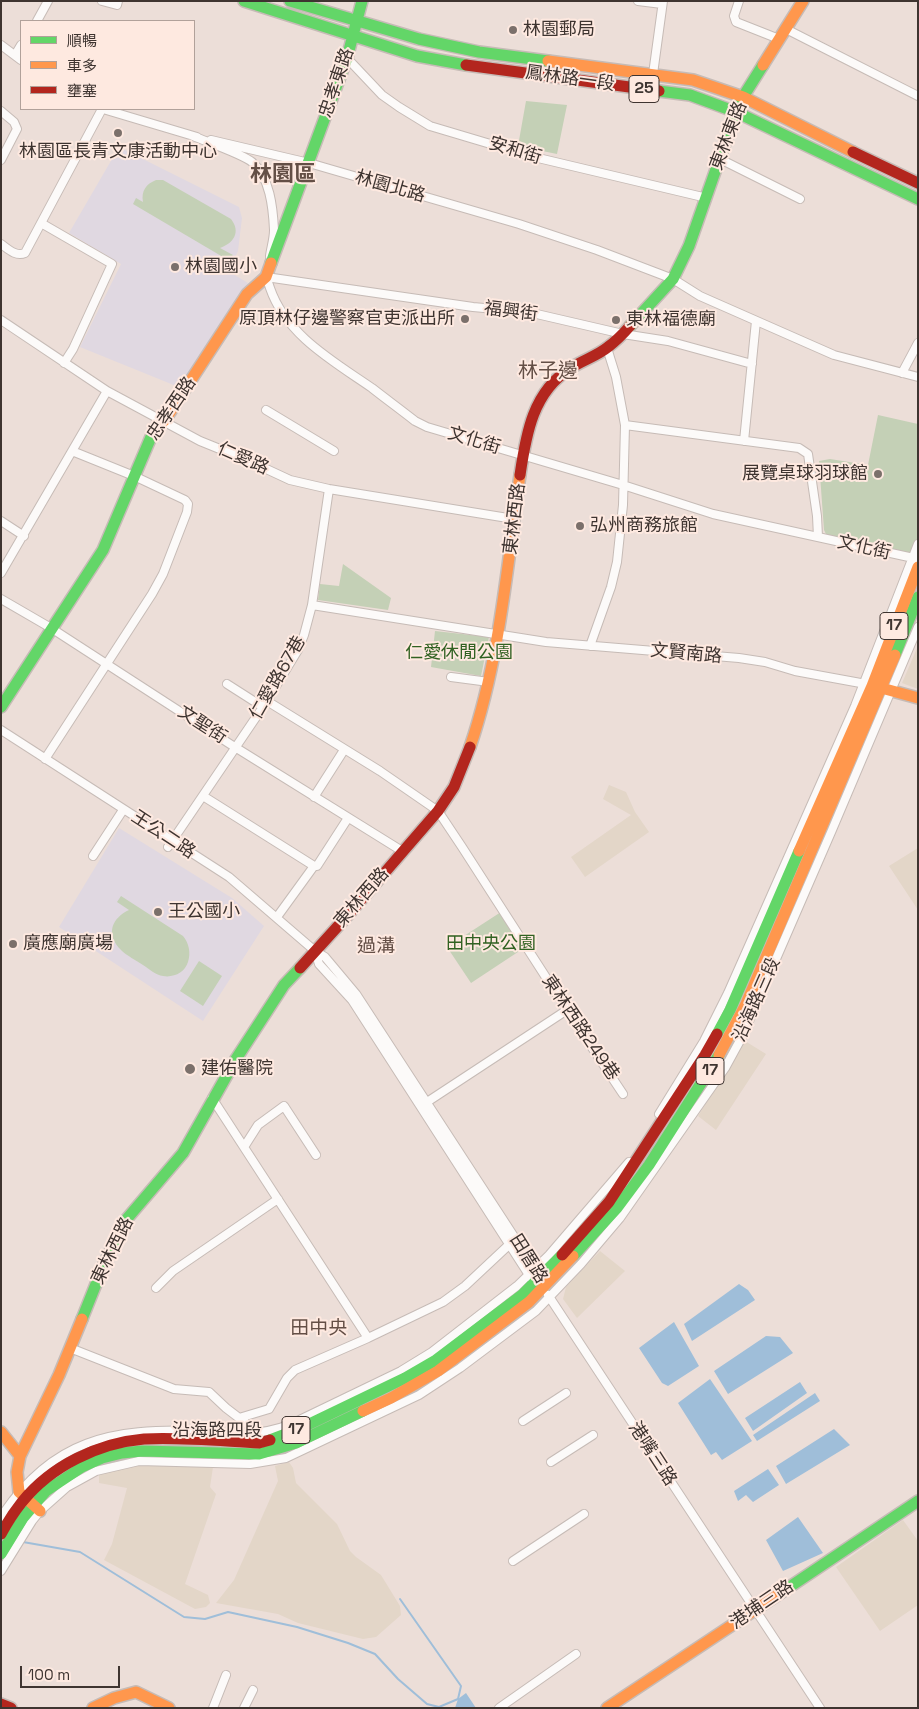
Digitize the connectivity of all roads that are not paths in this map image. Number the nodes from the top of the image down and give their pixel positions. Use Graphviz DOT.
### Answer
graph roads {
  1 [pos="48,1"];
  2 [pos="102,1"];
  3 [pos="118,1"];
  4 [pos="244,1"];
  5 [pos="290,1"];
  6 [pos="362,1"];
  7 [pos="638,1"];
  8 [pos="739,1"];
  9 [pos="803,1"];
  10 [pos="662,3"];
  11 [pos="303,4"];
  12 [pos="37,20"];
  13 [pos="358,21"];
  14 [pos="783,34"];
  15 [pos="353,36"];
  16 [pos="1,45"];
  17 [pos="18,57"];
  18 [pos="347,58"];
  19 [pos="653,74"];
  20 [pos="918,96"];
  21 [pos="743,97"];
  22 [pos="102,110"];
  23 [pos="106,110"];
  24 [pos="1,111"];
  25 [pos="736,112"];
  26 [pos="193,136"];
  27 [pos="720,159"];
  28 [pos="1,160"];
  29 [pos="309,163"];
  30 [pos="918,182"];
  31 [pos="707,198"];
  32 [pos="800,198"];
  33 [pos="918,199"];
  34 [pos="41,223"];
  35 [pos="1,244"];
  36 [pos="266,277"];
  37 [pos="672,279"];
  38 [pos="1,320"];
  39 [pos="756,321"];
  40 [pos="623,334"];
  41 [pos="918,343"];
  42 [pos="607,348"];
  43 [pos="64,363"];
  44 [pos="752,364"];
  45 [pos="902,373"];
  46 [pos="918,377"];
  47 [pos="107,391"];
  48 [pos="266,410"];
  49 [pos="165,420"];
  50 [pos="625,425"];
  51 [pos="744,441"];
  52 [pos="72,451"];
  53 [pos="334,451"];
  54 [pos="523,455"];
  55 [pos="134,476"];
  56 [pos="623,485"];
  57 [pos="329,489"];
  58 [pos="514,519"];
  59 [pos="1,521"];
  60 [pos="24,536"];
  61 [pos="818,537"];
  62 [pos="918,544"];
  63 [pos="916,562"];
  64 [pos="1,573"];
  65 [pos="918,597"];
  66 [pos="1,599"];
  67 [pos="312,605"];
  68 [pos="918,627"];
  69 [pos="52,628"];
  70 [pos="499,633"];
  71 [pos="590,646"];
  72 [pos="106,664"];
  73 [pos="451,677"];
  74 [pos="489,682"];
  75 [pos="227,684"];
  76 [pos="877,687"];
  77 [pos="918,698"];
  78 [pos="265,704"];
  79 [pos="1,707"];
  80 [pos="1,730"];
  81 [pos="236,748"];
  82 [pos="344,750"];
  83 [pos="45,759"];
  84 [pos="203,796"];
  85 [pos="314,797"];
  86 [pos="123,810"];
  87 [pos="438,811"];
  88 [pos="348,818"];
  89 [pos="818,824"];
  90 [pos="171,844"];
  91 [pos="402,852"];
  92 [pos="93,856"];
  93 [pos="314,866"];
  94 [pos="278,917"];
  95 [pos="315,951"];
  96 [pos="567,1010"];
  97 [pos="706,1045"];
  98 [pos="725,1056"];
  99 [pos="623,1094"];
  100 [pos="212,1098"];
  101 [pos="423,1104"];
  102 [pos="244,1147"];
  103 [pos="316,1155"];
  104 [pos="278,1199"];
  105 [pos="516,1239"];
  106 [pos="509,1245"];
  107 [pos="539,1283"];
  108 [pos="156,1288"];
  109 [pos="368,1338"];
  110 [pos="70,1348"];
  111 [pos="566,1393"];
  112 [pos="239,1418"];
  113 [pos="524,1421"];
  114 [pos="1,1432"];
  115 [pos="258,1433"];
  116 [pos="593,1435"];
  117 [pos="272,1446"];
  118 [pos="20,1456"];
  119 [pos="190,1457"];
  120 [pos="286,1458"];
  121 [pos="551,1462"];
  122 [pos="918,1501"];
  123 [pos="29,1502"];
  124 [pos="584,1514"];
  125 [pos="1,1517"];
  126 [pos="10,1534"];
  127 [pos="7,1553"];
  128 [pos="513,1561"];
  129 [pos="1,1571"];
  130 [pos="755,1610"];
  131 [pos="576,1654"];
  132 [pos="226,1675"];
  133 [pos="253,1690"];
  134 [pos="1,1704"];
  135 [pos="11,1708"];
  136 [pos="92,1708"];
  137 [pos="169,1708"];
  138 [pos="213,1708"];
  139 [pos="244,1708"];
  140 [pos="499,1708"];
  141 [pos="607,1708"];
  142 [pos="820,1708"];
  1 -- 12 [label="street"];
  2 -- 3 [label="street"];
  4 -- 15 [label="main road, 25"];
  5 -- 11 [label="main road, 25"];
  6 -- 13 [label="main road, 忠孝東路"];
  7 -- 10 [label="street"];
  8 -- 14 [label="street"];
  9 -- 14 [label="main road, 東林東路"];
  10 -- 19 [label="street"];
  11 -- 13 [label="main road, 25"];
  13 -- 15 [label="main road, 忠孝東路"];
  13 -- 19 [label="main road, 鳳林路一段 / 25"];
  14 -- 20 [label="street"];
  14 -- 21 [label="main road, 東林東路"];
  15 -- 18 [label="main road, 忠孝東路"];
  15 -- 25 [label="main road, 鳳林路一段 / 25"];
  16 -- 17 [label="street"];
  18 -- 29 [label="main road, 忠孝東路"];
  18 -- 31 [label="street, 安和街"];
  19 -- 21 [label="main road, 鳳林路一段 / 25"];
  21 -- 25 [label="main road, 東林東路"];
  21 -- 30 [label="main road, 鳳林路一段 / 25"];
  22 -- 34 [label="street"];
  23 -- 26 [label="street, 林園北路"];
  24 -- 28 [label="street"];
  25 -- 27 [label="main road, 東林東路"];
  25 -- 33 [label="main road, 鳳林路一段 / 25"];
  26 -- 29 [label="street, 林園北路"];
  26 -- 36 [label="street"];
  27 -- 31 [label="main road, 東林東路"];
  27 -- 32 [label="street"];
  29 -- 36 [label="main road, 忠孝西路"];
  29 -- 37 [label="street, 林園北路"];
  31 -- 37 [label="main road, 東林東路"];
  34 -- 35 [label="street"];
  34 -- 43 [label="street"];
  36 -- 40 [label="street, 福興街"];
  36 -- 49 [label="main road, 忠孝西路"];
  36 -- 54 [label="street, 文化街"];
  37 -- 39 [label="street, 林園北路"];
  37 -- 40 [label="main road, 東林西路"];
  38 -- 43 [label="street, 仁愛路"];
  39 -- 44 [label="street"];
  39 -- 45 [label="street, 林園北路"];
  40 -- 42 [label="main road, 東林西路"];
  40 -- 44 [label="street, 福興街"];
  41 -- 45 [label="street"];
  42 -- 50 [label="street"];
  42 -- 54 [label="main road, 東林西路"];
  43 -- 47 [label="street, 仁愛路"];
  44 -- 51 [label="street"];
  45 -- 46 [label="street, 林園北路"];
  47 -- 49 [label="street, 仁愛路"];
  47 -- 52 [label="street"];
  48 -- 53 [label="street"];
  49 -- 55 [label="main road, 忠孝西路"];
  49 -- 57 [label="street, 仁愛路"];
  50 -- 51 [label="street"];
  50 -- 56 [label="street"];
  51 -- 61 [label="street"];
  52 -- 55 [label="street"];
  52 -- 60 [label="street"];
  54 -- 56 [label="street, 文化街"];
  54 -- 58 [label="main road, 東林西路"];
  55 -- 69 [label="main road, 忠孝西路"];
  55 -- 72 [label="street"];
  56 -- 61 [label="street, 文化街"];
  56 -- 71 [label="street"];
  57 -- 58 [label="street, 仁愛路"];
  57 -- 67 [label="street, 仁愛路67巷"];
  58 -- 70 [label="main road, 東林西路"];
  59 -- 60 [label="street"];
  60 -- 64 [label="street"];
  61 -- 63 [label="street, 文化街"];
  62 -- 63 [label="street"];
  63 -- 76 [label="main road, 17"];
  65 -- 76 [label="main road, 17"];
  66 -- 69 [label="street, 文聖街"];
  67 -- 70 [label="street, 文賢南路"];
  67 -- 78 [label="street, 仁愛路67巷"];
  68 -- 76 [label="street"];
  69 -- 72 [label="street, 文聖街"];
  69 -- 79 [label="main road, 忠孝西路"];
  70 -- 71 [label="street, 文賢南路"];
  70 -- 74 [label="main road, 東林西路"];
  71 -- 76 [label="street, 文賢南路"];
  72 -- 81 [label="street, 文聖街"];
  72 -- 83 [label="street"];
  73 -- 74 [label="street"];
  74 -- 87 [label="main road, 東林西路"];
  75 -- 78 [label="street"];
  76 -- 77 [label="main road, 文賢南路"];
  76 -- 89 [label="main road, 沿海路三段 / 17"];
  76 -- 89 [label="street, 沿海路三段"];
  78 -- 81 [label="street, 仁愛路67巷"];
  78 -- 82 [label="street"];
  80 -- 83 [label="street, 王公二路"];
  81 -- 84 [label="street, 仁愛路67巷"];
  81 -- 85 [label="street, 文聖街"];
  82 -- 85 [label="street"];
  82 -- 87 [label="street"];
  83 -- 86 [label="street, 王公二路"];
  84 -- 90 [label="street, 仁愛路67巷"];
  84 -- 93 [label="street"];
  85 -- 88 [label="street, 文聖街"];
  86 -- 90 [label="street, 王公二路"];
  86 -- 92 [label="street"];
  87 -- 91 [label="main road, 東林西路"];
  87 -- 96 [label="street, 東林西路249巷"];
  88 -- 91 [label="street, 文聖街"];
  88 -- 93 [label="street"];
  89 -- 97 [label="main road, 沿海路三段 / 17"];
  89 -- 98 [label="main road, 沿海路三段 / 17"];
  90 -- 94 [label="street, 王公二路"];
  91 -- 95 [label="main road, 東林西路"];
  93 -- 94 [label="street"];
  94 -- 95 [label="street, 王公二路"];
  95 -- 100 [label="main road, 東林西路"];
  95 -- 101 [label="street, 田厝路"];
  96 -- 99 [label="street, 東林西路249巷"];
  96 -- 101 [label="street"];
  97 -- 98 [label="street"];
  97 -- 107 [label="main road, 沿海路三段 / 17"];
  98 -- 107 [label="main road, 沿海路三段 / 17"];
  100 -- 102 [label="street"];
  100 -- 110 [label="main road, 東林西路"];
  101 -- 105 [label="street, 田厝路"];
  101 -- 106 [label="street, 田厝路"];
  102 -- 103 [label="street"];
  102 -- 104 [label="street"];
  104 -- 108 [label="street"];
  104 -- 109 [label="street"];
  105 -- 106 [label="street"];
  105 -- 107 [label="street, 田厝路"];
  106 -- 107 [label="street, 田厝路"];
  106 -- 109 [label="street"];
  107 -- 115 [label="street, 沿海路四段"];
  107 -- 117 [label="main road, 沿海路四段 / 17"];
  107 -- 120 [label="street, 沿海路四段"];
  107 -- 130 [label="street, 港嘴三路"];
  109 -- 112 [label="street"];
  110 -- 112 [label="street"];
  110 -- 118 [label="main road, 東林西路"];
  111 -- 113 [label="street"];
  112 -- 115 [label="street"];
  114 -- 118 [label="main road"];
  115 -- 117 [label="street"];
  115 -- 123 [label="street, 沿海路四段"];
  116 -- 121 [label="street"];
  117 -- 119 [label="main road, 沿海路四段 / 17"];
  117 -- 120 [label="street"];
  117 -- 123 [label="main road, 沿海路四段 / 17"];
  118 -- 123 [label="main road, 東林西路"];
  119 -- 120 [label="street, 沿海路四段"];
  119 -- 123 [label="main road, 沿海路四段 / 17"];
  122 -- 130 [label="main road, 港埔三路"];
  123 -- 125 [label="street, 沿海路四段"];
  123 -- 126 [label="main road, 17"];
  124 -- 128 [label="street"];
  126 -- 127 [label="main road, 17"];
  127 -- 129 [label="street"];
  130 -- 141 [label="main road, 港埔三路"];
  130 -- 142 [label="street, 港嘴三路"];
  131 -- 140 [label="street"];
  132 -- 138 [label="street"];
  133 -- 139 [label="street"];
  134 -- 135 [label="main road"];
  136 -- 137 [label="main road"];
}
